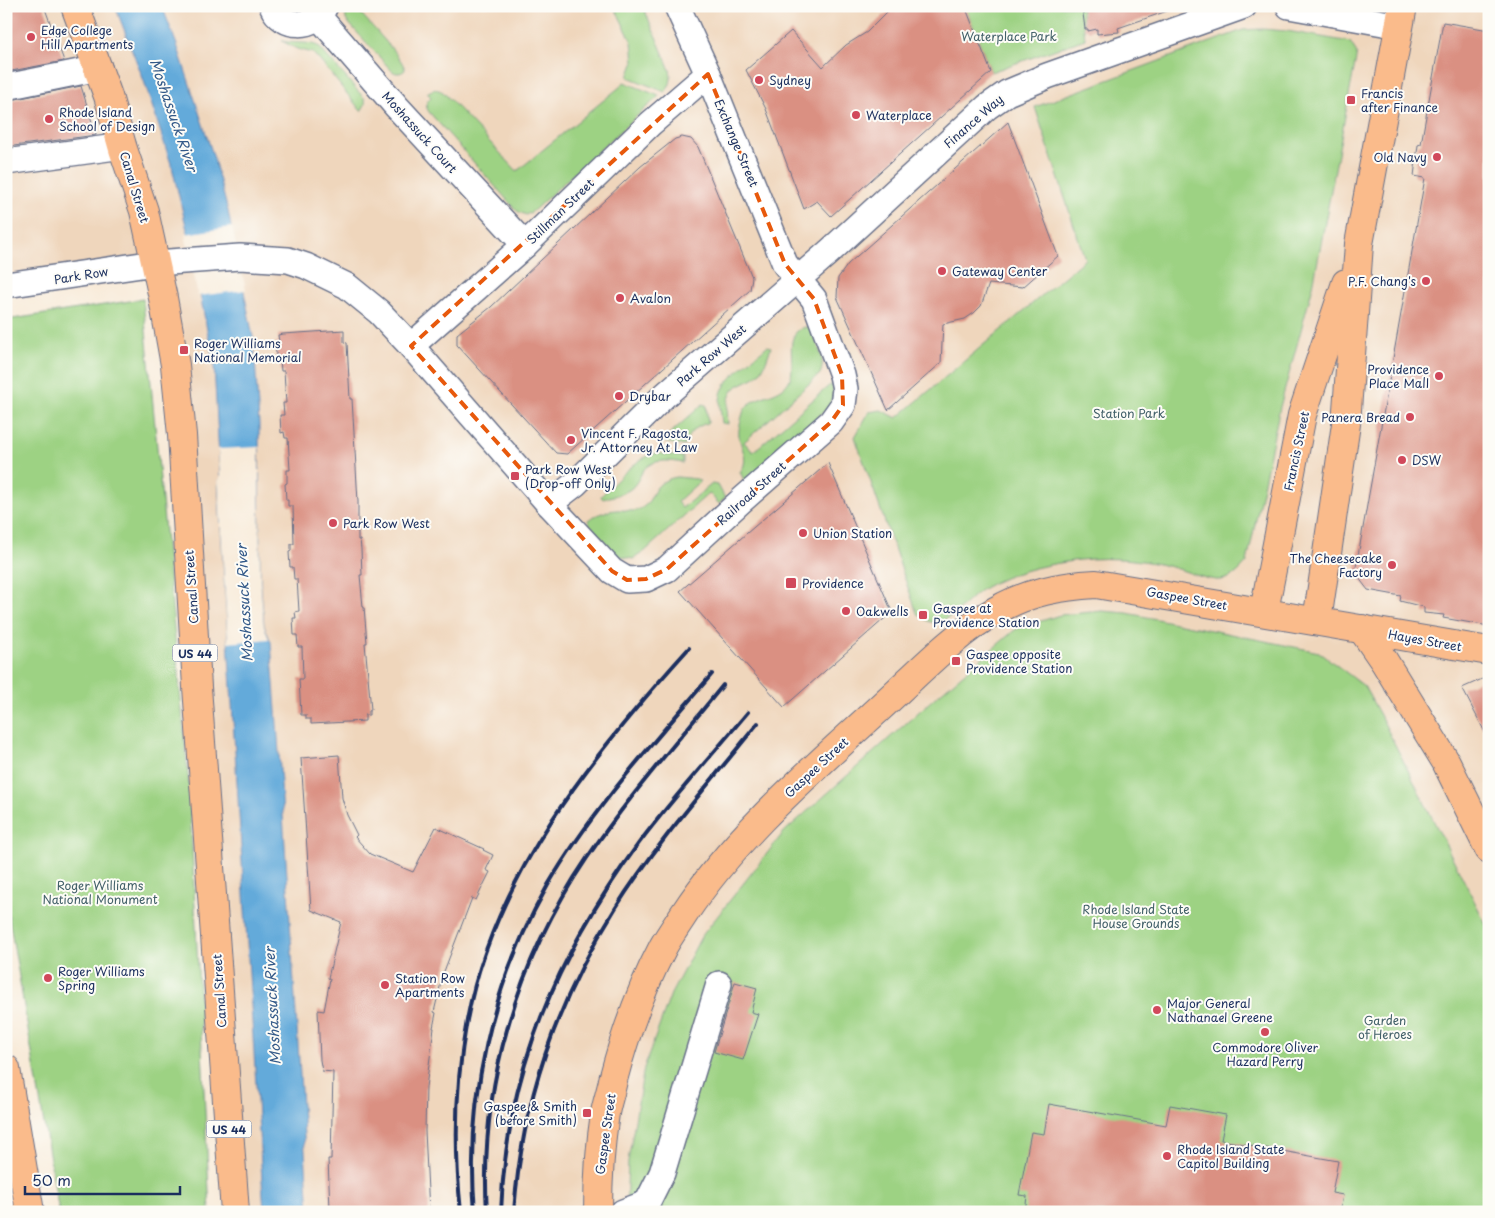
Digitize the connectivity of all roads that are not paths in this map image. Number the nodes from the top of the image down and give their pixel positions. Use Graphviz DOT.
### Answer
graph roads {
  1 [pos="75,6"];
  2 [pos="272,6"];
  3 [pos="677,6"];
  4 [pos="1244,6"];
  5 [pos="1290,6"];
  6 [pos="322,12"];
  7 [pos="1402,16"];
  8 [pos="99,68"];
  9 [pos="708,74"];
  10 [pos="6,87"];
  11 [pos="122,146"];
  12 [pos="6,162"];
  13 [pos="1359,244"];
  14 [pos="525,245"];
  15 [pos="155,263"];
  16 [pos="798,279"];
  17 [pos="6,286"];
  18 [pos="411,346"];
  19 [pos="549,504"];
  20 [pos="1264,611"];
  21 [pos="1317,621"];
  22 [pos="1362,630"];
  23 [pos="1489,651"];
  24 [pos="1489,849"];
  25 [pos="719,984"];
  26 [pos="7,1076"];
  27 [pos="30,1212"];
  28 [pos="235,1212"];
  29 [pos="598,1212"];
  30 [pos="624,1212"];
  1 -- 8 [label="main road, Canal Street / US 44"];
  2 -- 6 [label="street, Moshassuck Court"];
  3 -- 9 [label="street, Exchange Street"];
  4 -- 16 [label="street, Finance Way"];
  5 -- 7 [label="street"];
  6 -- 14 [label="street, Moshassuck Court"];
  7 -- 13 [label="main road, Francis Street"];
  8 -- 10 [label="street"];
  8 -- 11 [label="main road, Canal Street / US 44"];
  9 -- 14 [label="street, Stillman Street"];
  9 -- 16 [label="street, Exchange Street"];
  11 -- 12 [label="street"];
  11 -- 15 [label="main road, Canal Street / US 44"];
  13 -- 20 [label="main road, Francis Street"];
  13 -- 21 [label="main road, Francis Street"];
  14 -- 18 [label="street, Stillman Street"];
  15 -- 17 [label="street, Park Row"];
  15 -- 18 [label="street"];
  15 -- 28 [label="main road, Canal Street / US 44"];
  16 -- 19 [label="street, Park Row West"];
  16 -- 19 [label="street, Railroad Street"];
  18 -- 19 [label="street"];
  20 -- 21 [label="main road"];
  20 -- 29 [label="main road, Gaspee Street"];
  21 -- 22 [label="main road"];
  22 -- 23 [label="main road, Hayes Street"];
  22 -- 24 [label="main road"];
  25 -- 30 [label="street"];
  26 -- 27 [label="main road"];
}
